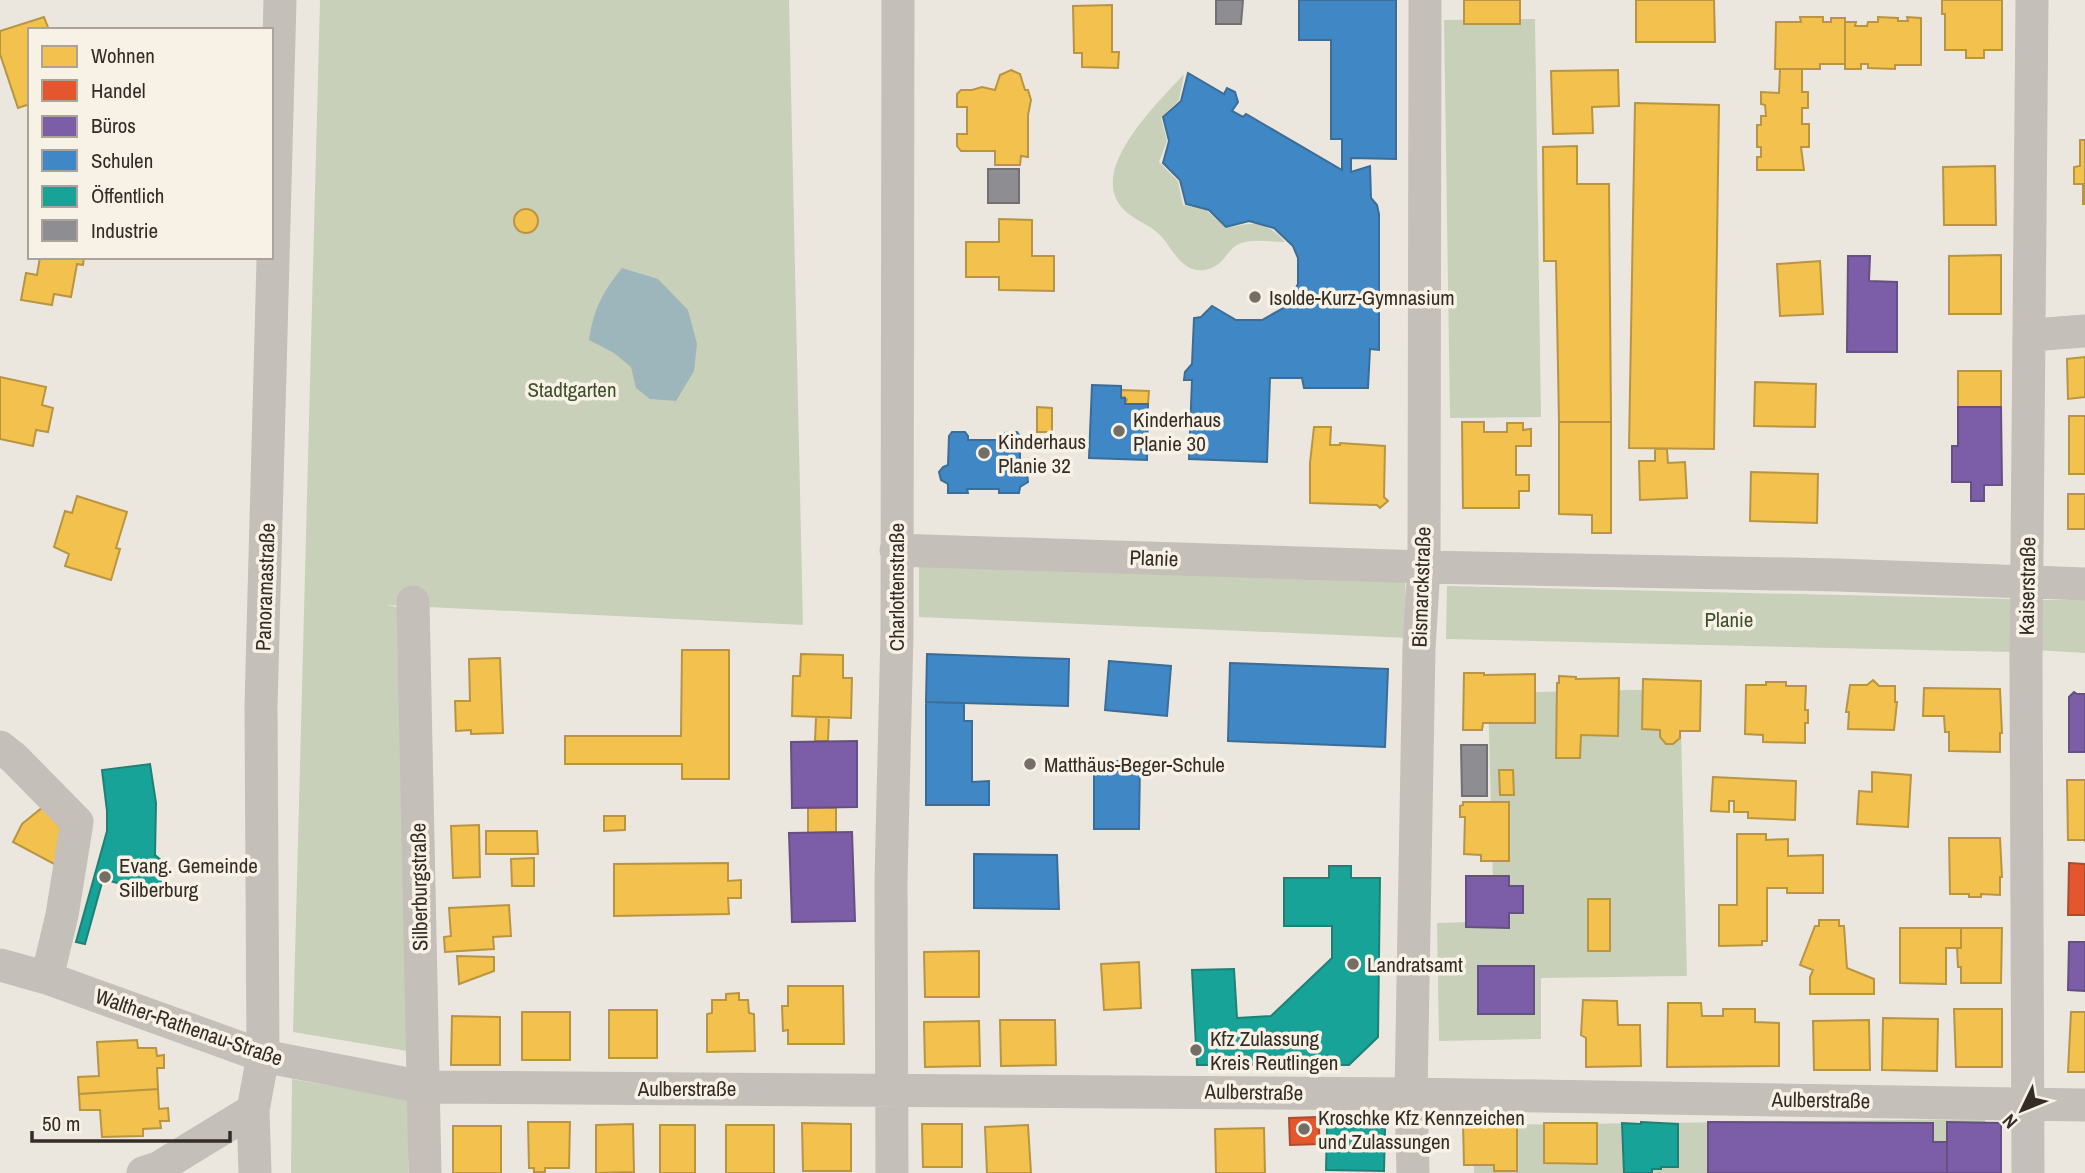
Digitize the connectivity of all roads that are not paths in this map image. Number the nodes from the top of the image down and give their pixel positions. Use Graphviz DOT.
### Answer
graph roads {
  1 [pos="281,0"];
  2 [pos="898,0"];
  3 [pos="1425,0"];
  4 [pos="2032,0"];
  5 [pos="2085,331"];
  6 [pos="2031,335"];
  7 [pos="896,550"];
  8 [pos="1424,568"];
  9 [pos="2026,582"];
  10 [pos="2085,584"];
  11 [pos="413,601"];
  12 [pos="0,747"];
  13 [pos="0,965"];
  14 [pos="47,978"];
  15 [pos="263,1056"];
  16 [pos="423,1087"];
  17 [pos="893,1089"];
  18 [pos="1412,1094"];
  19 [pos="2028,1103"];
  20 [pos="2085,1105"];
  21 [pos="253,1110"];
  22 [pos="143,1173"];
  23 [pos="255,1173"];
  24 [pos="425,1173"];
  25 [pos="892,1173"];
  26 [pos="1413,1173"];
  27 [pos="2028,1173"];
  1 -- 15 [label="street, Panoramastraße"];
  2 -- 7 [label="street, Charlottenstraße"];
  3 -- 8 [label="street, Bismarckstraße"];
  4 -- 6 [label="street, Kaiserstraße"];
  5 -- 6 [label="street"];
  6 -- 9 [label="street, Kaiserstraße"];
  7 -- 8 [label="street, Planie"];
  7 -- 17 [label="street, Charlottenstraße"];
  8 -- 9 [label="street, Planie"];
  8 -- 18 [label="street, Bismarckstraße"];
  9 -- 10 [label="street, Planie"];
  9 -- 19 [label="street, Kaiserstraße"];
  11 -- 16 [label="street, Silberburgstraße"];
  12 -- 14 [label="street"];
  13 -- 14 [label="street, Walther-Rathenau-Straße"];
  14 -- 15 [label="street, Walther-Rathenau-Straße"];
  15 -- 16 [label="street, Walther-Rathenau-Straße"];
  15 -- 21 [label="street, Panoramastraße"];
  16 -- 17 [label="street, Aulberstraße"];
  16 -- 24 [label="street, Silberburgstraße"];
  17 -- 18 [label="street, Aulberstraße"];
  17 -- 25 [label="street, Charlottenstraße"];
  18 -- 19 [label="street, Aulberstraße"];
  18 -- 26 [label="street, Bismarckstraße"];
  19 -- 20 [label="street, Aulberstraße"];
  19 -- 27 [label="street, Kaiserstraße"];
  21 -- 22 [label="street"];
  21 -- 23 [label="street, Panoramastraße"];
}
